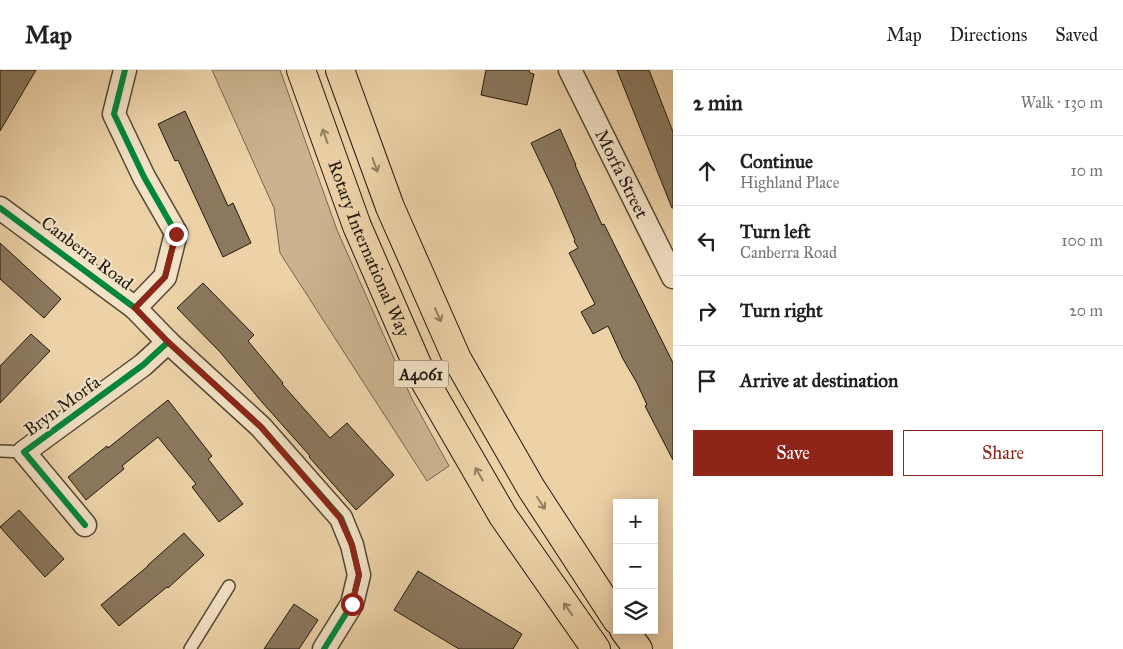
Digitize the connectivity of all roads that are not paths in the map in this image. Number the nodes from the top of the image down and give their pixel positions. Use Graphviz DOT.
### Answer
graph roads {
  1 [pos="126,70"];
  2 [pos="301,70"];
  3 [pos="340,70"];
  4 [pos="570,70"];
  5 [pos="0,208"];
  6 [pos="673,278"];
  7 [pos="135,308"];
  8 [pos="168,342"];
  9 [pos="0,451"];
  10 [pos="24,452"];
  11 [pos="86,525"];
  12 [pos="229,586"];
  13 [pos="613,614"];
  14 [pos="627,634"];
  15 [pos="190,649"];
  16 [pos="324,649"];
  17 [pos="596,649"];
  18 [pos="638,649"];
  1 -- 7 [label="street"];
  17 -- 2 [label="main road, Rotary International Way / A4061, one-way"];
  3 -- 13 [label="main road, Rotary International Way / A4061, one-way"];
  4 -- 6 [label="street, Morfa Street"];
  5 -- 7 [label="street, Canberra Road"];
  7 -- 8 [label="street, Canberra Road"];
  8 -- 10 [label="street, Bryn Morfa"];
  8 -- 16 [label="street, Canberra Road"];
  9 -- 10 [label="lane"];
  10 -- 11 [label="street, Bryn Morfa"];
  12 -- 15 [label="lane"];
  14 -- 18 [label="main road"];
}
